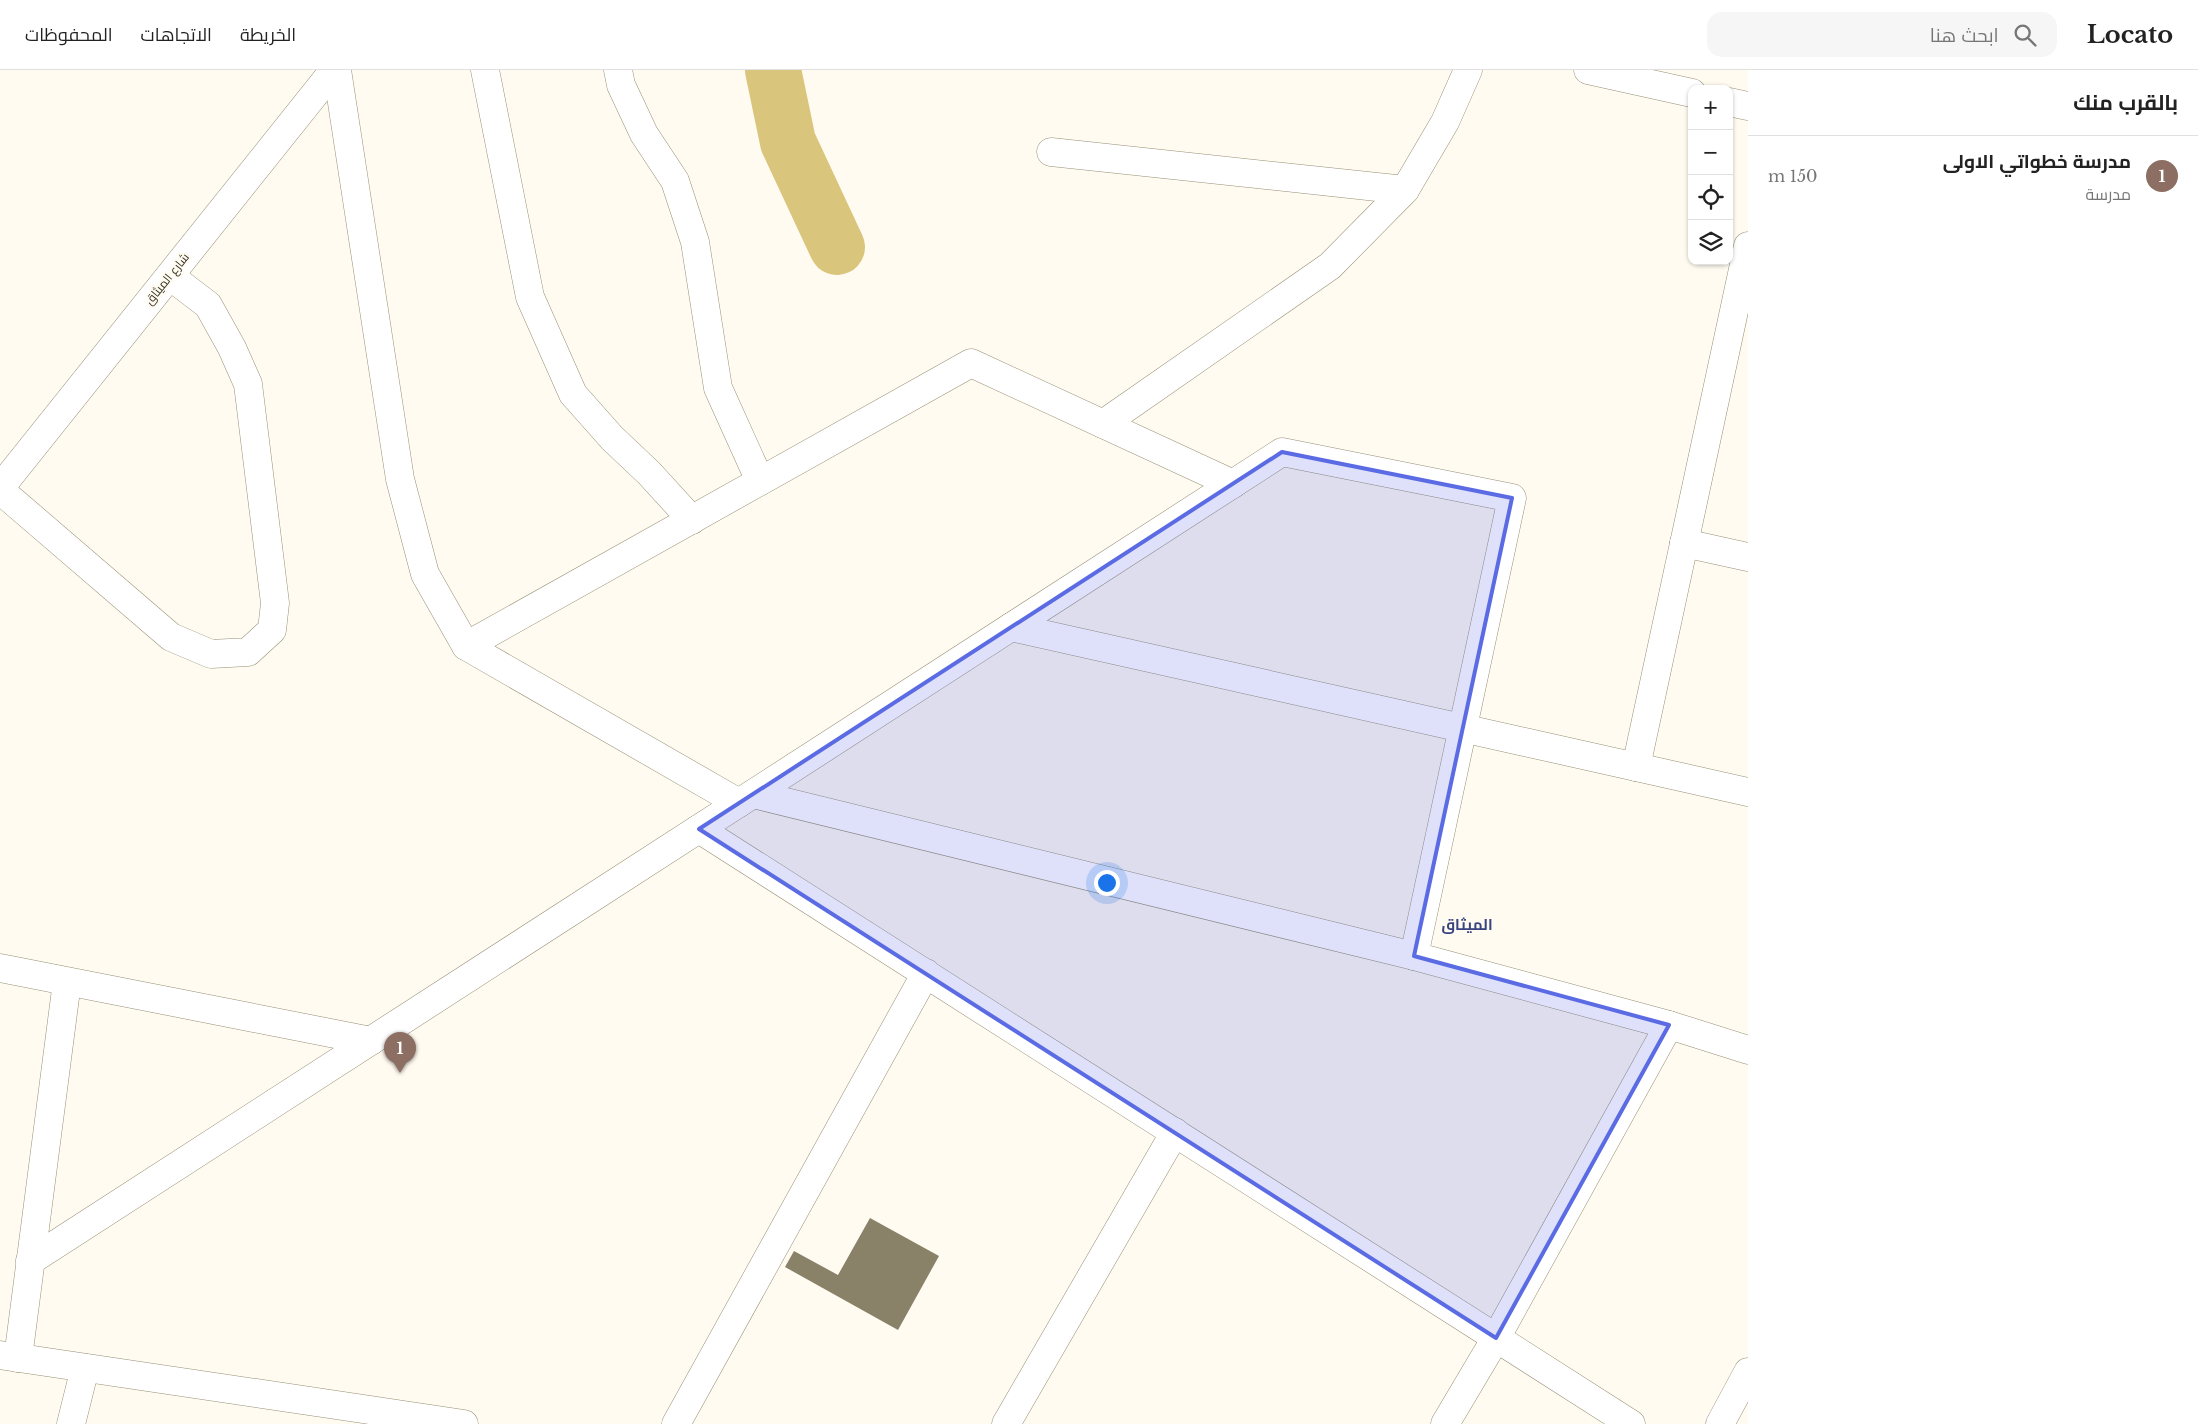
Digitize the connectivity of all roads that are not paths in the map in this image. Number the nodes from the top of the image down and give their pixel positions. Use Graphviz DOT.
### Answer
graph roads {
  1 [pos="336,70"];
  2 [pos="484,70"];
  3 [pos="618,70"];
  4 [pos="1468,70"];
  5 [pos="1588,70"];
  6 [pos="1688,93"];
  7 [pos="1733,103"];
  8 [pos="1748,106"];
  9 [pos="1051,152"];
  10 [pos="1405,190"];
  11 [pos="1748,246"];
  12 [pos="170,276"];
  13 [pos="1740,319"];
  14 [pos="1103,424"];
  15 [pos="760,481"];
  16 [pos="1233,484"];
  17 [pos="0,490"];
  18 [pos="692,520"];
  19 [pos="1684,543"];
  20 [pos="1748,556"];
  21 [pos="1011,628"];
  22 [pos="466,646"];
  23 [pos="1463,727"];
  24 [pos="1636,766"];
  25 [pos="1748,792"];
  26 [pos="746,799"];
  27 [pos="699,830"];
  28 [pos="1414,956"];
  29 [pos="0,968"];
  30 [pos="926,973"];
  31 [pos="67,982"];
  32 [pos="1669,1025"];
  33 [pos="371,1041"];
  34 [pos="1748,1050"];
  35 [pos="1175,1132"];
  36 [pos="30,1261"];
  37 [pos="1496,1338"];
  38 [pos="9,1356"];
  39 [pos="85,1368"];
  40 [pos="1748,1372"];
  41 [pos="71,1424"];
  42 [pos="464,1424"];
  43 [pos="676,1424"];
  44 [pos="1006,1424"];
  45 [pos="1445,1424"];
  46 [pos="1631,1424"];
  47 [pos="1720,1424"];
  1 -- 12 [label="street, شارع الميثاق"];
  1 -- 22 [label="street"];
  2 -- 18 [label="street"];
  3 -- 15 [label="street"];
  4 -- 10 [label="street"];
  5 -- 6 [label="street"];
  7 -- 8 [label="street"];
  9 -- 10 [label="street"];
  10 -- 14 [label="street"];
  11 -- 13 [label="street"];
  12 -- 17 [label="street, شارع الميثاق"];
  12 -- 17 [label="street"];
  13 -- 19 [label="street"];
  14 -- 15 [label="street"];
  14 -- 16 [label="street"];
  15 -- 18 [label="street"];
  16 -- 21 [label="street"];
  16 -- 23 [label="street"];
  18 -- 22 [label="street"];
  19 -- 20 [label="street"];
  19 -- 24 [label="street"];
  21 -- 23 [label="street"];
  21 -- 26 [label="street"];
  22 -- 26 [label="street"];
  23 -- 24 [label="street"];
  23 -- 28 [label="street"];
  24 -- 25 [label="street"];
  26 -- 27 [label="street"];
  26 -- 28 [label="street"];
  27 -- 30 [label="street"];
  27 -- 33 [label="street"];
  28 -- 32 [label="street"];
  29 -- 31 [label="street"];
  30 -- 35 [label="street"];
  30 -- 43 [label="street"];
  31 -- 33 [label="street"];
  31 -- 36 [label="street"];
  32 -- 34 [label="street"];
  32 -- 37 [label="street"];
  33 -- 36 [label="street"];
  35 -- 37 [label="street"];
  35 -- 44 [label="street"];
  36 -- 38 [label="street"];
  37 -- 45 [label="street"];
  37 -- 46 [label="street"];
  38 -- 39 [label="street"];
  39 -- 41 [label="street"];
  39 -- 42 [label="street"];
  40 -- 47 [label="street"];
}
